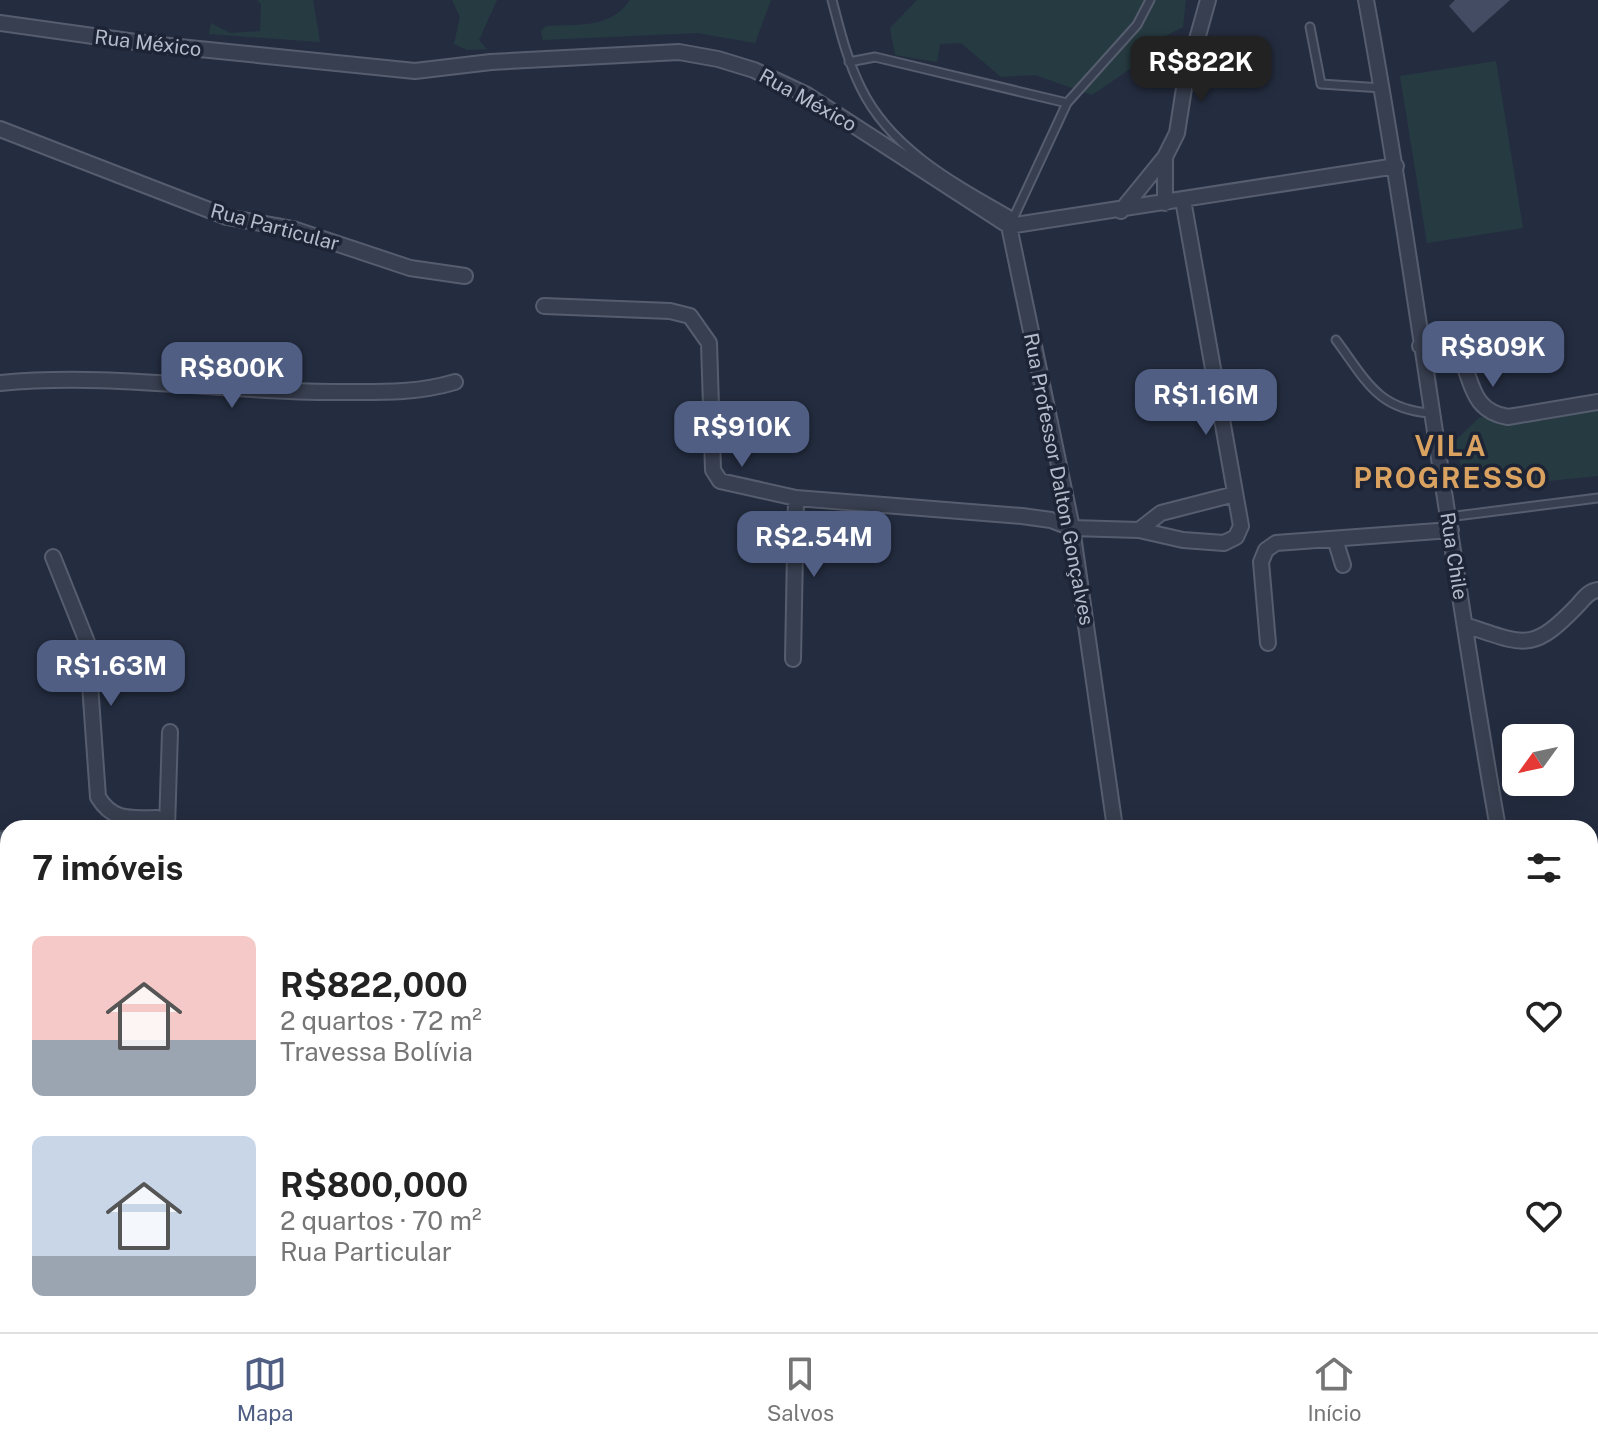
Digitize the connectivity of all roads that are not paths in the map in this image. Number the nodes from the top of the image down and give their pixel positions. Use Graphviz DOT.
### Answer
graph roads {
  1 [pos="832,0"];
  2 [pos="1150,0"];
  3 [pos="1208,0"];
  4 [pos="1366,0"];
  5 [pos="0,23"];
  6 [pos="1310,27"];
  7 [pos="849,62"];
  8 [pos="1382,88"];
  9 [pos="1067,103"];
  10 [pos="0,129"];
  11 [pos="1165,157"];
  12 [pos="1396,166"];
  13 [pos="1183,200"];
  14 [pos="1165,203"];
  15 [pos="1121,211"];
  16 [pos="1012,222"];
  17 [pos="465,276"];
  18 [pos="544,306"];
  19 [pos="1336,340"];
  20 [pos="1420,346"];
  21 [pos="455,382"];
  22 [pos="0,383"];
  23 [pos="1598,402"];
  24 [pos="1430,413"];
  25 [pos="1235,494"];
  26 [pos="796,498"];
  27 [pos="1598,498"];
  28 [pos="1449,523"];
  29 [pos="1072,528"];
  30 [pos="1139,530"];
  31 [pos="1335,539"];
  32 [pos="53,557"];
  33 [pos="1343,565"];
  34 [pos="1598,590"];
  35 [pos="1465,625"];
  36 [pos="1268,643"];
  37 [pos="793,659"];
  38 [pos="170,732"];
  39 [pos="159,820"];
  40 [pos="167,820"];
  41 [pos="1114,820"];
  42 [pos="1497,820"];
  1 -- 7 [label="lane"];
  2 -- 9 [label="lane"];
  3 -- 11 [label="street"];
  4 -- 8 [label="street, Rua Chile"];
  5 -- 16 [label="street, Rua México"];
  6 -- 8 [label="lane"];
  7 -- 9 [label="lane"];
  7 -- 16 [label="lane"];
  8 -- 12 [label="street, Rua Chile"];
  9 -- 16 [label="lane"];
  10 -- 17 [label="street, Rua Particular"];
  11 -- 14 [label="street"];
  11 -- 15 [label="street"];
  12 -- 13 [label="street"];
  12 -- 20 [label="street, Rua Chile"];
  13 -- 14 [label="street"];
  13 -- 25 [label="street"];
  14 -- 15 [label="street"];
  15 -- 16 [label="street"];
  16 -- 29 [label="street, Rua Professor Dalton Gonçalves"];
  18 -- 26 [label="street"];
  19 -- 24 [label="lane"];
  20 -- 23 [label="street"];
  20 -- 24 [label="street, Rua Chile"];
  21 -- 22 [label="street"];
  24 -- 28 [label="street, Rua Chile"];
  25 -- 30 [label="street"];
  25 -- 30 [label="street"];
  26 -- 29 [label="street"];
  26 -- 37 [label="street"];
  27 -- 28 [label="lane"];
  28 -- 31 [label="street"];
  28 -- 35 [label="street, Rua Chile"];
  29 -- 30 [label="street"];
  29 -- 41 [label="street, Rua Professor Dalton Gonçalves"];
  31 -- 33 [label="street"];
  31 -- 36 [label="street"];
  32 -- 39 [label="street"];
  34 -- 35 [label="street"];
  35 -- 42 [label="street, Rua Chile"];
  38 -- 40 [label="street"];
}
